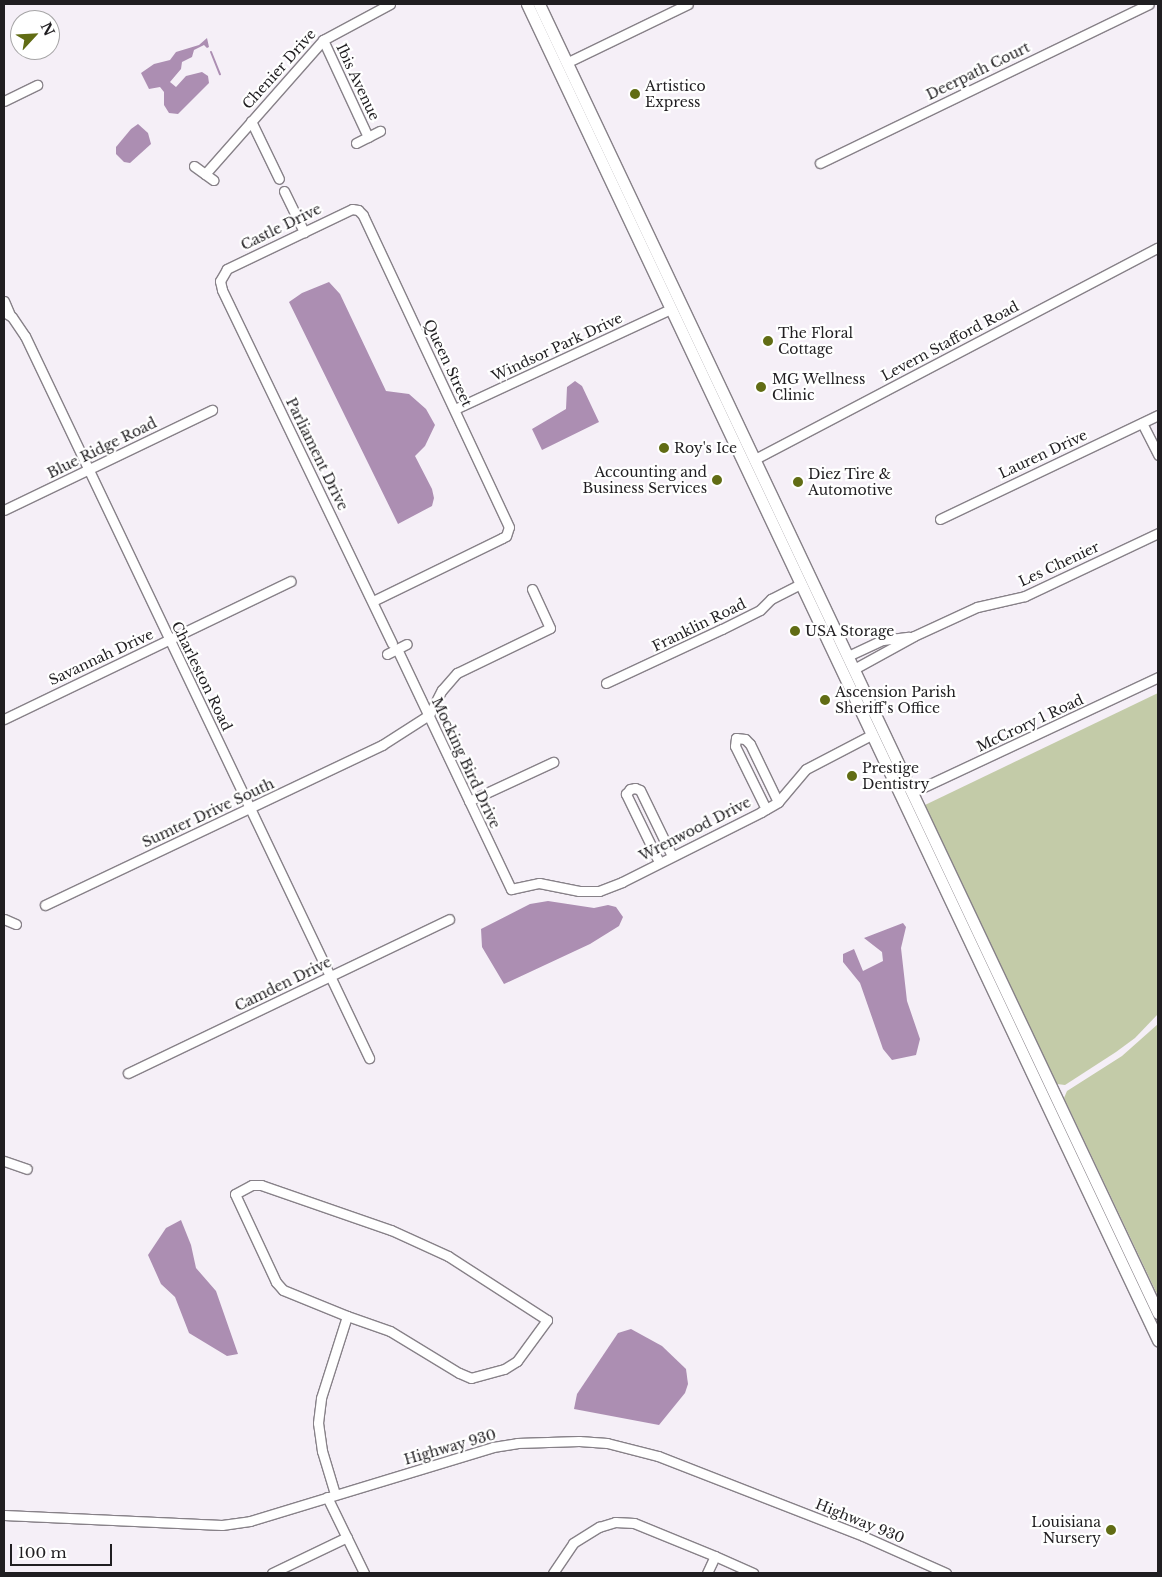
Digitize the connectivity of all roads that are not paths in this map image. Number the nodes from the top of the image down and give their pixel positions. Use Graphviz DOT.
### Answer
graph roads {
  1 [pos="390,4"];
  2 [pos="526,4"];
  3 [pos="539,4"];
  4 [pos="688,4"];
  5 [pos="1149,4"];
  6 [pos="536,22"];
  7 [pos="323,40"];
  8 [pos="568,62"];
  9 [pos="37,85"];
  10 [pos="4,101"];
  11 [pos="251,121"];
  12 [pos="380,131"];
  13 [pos="368,137"];
  14 [pos="356,143"];
  15 [pos="820,163"];
  16 [pos="194,166"];
  17 [pos="205,174"];
  18 [pos="279,178"];
  19 [pos="213,180"];
  20 [pos="284,191"];
  21 [pos="358,210"];
  22 [pos="304,232"];
  23 [pos="1158,247"];
  24 [pos="220,277"];
  25 [pos="4,301"];
  26 [pos="670,309"];
  27 [pos="7,314"];
  28 [pos="680,330"];
  29 [pos="711,367"];
  30 [pos="455,409"];
  31 [pos="212,410"];
  32 [pos="1158,415"];
  33 [pos="1142,423"];
  34 [pos="726,425"];
  35 [pos="1158,455"];
  36 [pos="755,459"];
  37 [pos="88,470"];
  38 [pos="4,510"];
  39 [pos="940,518"];
  40 [pos="1158,533"];
  41 [pos="788,560"];
  42 [pos="291,581"];
  43 [pos="800,584"];
  44 [pos="532,588"];
  45 [pos="373,601"];
  46 [pos="829,625"];
  47 [pos="914,636"];
  48 [pos="169,640"];
  49 [pos="407,644"];
  50 [pos="394,646"];
  51 [pos="387,654"];
  52 [pos="848,656"];
  53 [pos="854,669"];
  54 [pos="1158,677"];
  55 [pos="606,683"];
  56 [pos="428,715"];
  57 [pos="4,719"];
  58 [pos="871,735"];
  59 [pos="553,762"];
  60 [pos="913,792"];
  61 [pos="468,802"];
  62 [pos="778,802"];
  63 [pos="250,808"];
  64 [pos="766,809"];
  65 [pos="920,837"];
  66 [pos="672,856"];
  67 [pos="659,862"];
  68 [pos="959,888"];
  69 [pos="511,889"];
  70 [pos="45,905"];
  71 [pos="449,919"];
  72 [pos="4,920"];
  73 [pos="16,924"];
  74 [pos="330,976"];
  75 [pos="369,1058"];
  76 [pos="128,1073"];
  77 [pos="4,1161"];
  78 [pos="27,1169"];
  79 [pos="1158,1313"];
  80 [pos="347,1316"];
  81 [pos="1158,1340"];
  82 [pos="331,1496"];
  83 [pos="4,1515"];
  84 [pos="347,1537"];
  85 [pos="715,1556"];
  86 [pos="272,1573"];
  87 [pos="364,1573"];
  88 [pos="554,1573"];
  89 [pos="707,1573"];
  90 [pos="753,1573"];
  91 [pos="946,1573"];
  1 -- 7 [label="street, Chenier Drive"];
  2 -- 6 [label="main road"];
  3 -- 8 [label="main road"];
  4 -- 8 [label="street"];
  5 -- 15 [label="street, Deerpath Court"];
  6 -- 8 [label="main road"];
  6 -- 26 [label="main road"];
  7 -- 11 [label="street, Chenier Drive"];
  7 -- 13 [label="street, Ibis Avenue"];
  8 -- 29 [label="main road"];
  9 -- 10 [label="street"];
  11 -- 17 [label="street, Chenier Drive"];
  11 -- 18 [label="street"];
  12 -- 13 [label="street"];
  13 -- 14 [label="street"];
  16 -- 17 [label="street"];
  17 -- 19 [label="street"];
  20 -- 22 [label="street"];
  21 -- 22 [label="street, Castle Drive"];
  21 -- 30 [label="street, Queen Street"];
  22 -- 24 [label="street, Castle Drive"];
  23 -- 36 [label="street, Levern Stafford Road"];
  24 -- 45 [label="street, Parliament Drive"];
  25 -- 27 [label="street, Charleston Road"];
  26 -- 28 [label="main road"];
  26 -- 30 [label="street, Windsor Park Drive"];
  27 -- 37 [label="street, Charleston Road"];
  28 -- 29 [label="main road"];
  28 -- 34 [label="main road"];
  29 -- 36 [label="main road"];
  30 -- 45 [label="street, Queen Street"];
  31 -- 37 [label="street, Blue Ridge Road"];
  32 -- 33 [label="street, Lauren Drive"];
  33 -- 35 [label="street"];
  33 -- 39 [label="street, Lauren Drive"];
  34 -- 36 [label="main road"];
  34 -- 41 [label="main road"];
  36 -- 46 [label="main road"];
  37 -- 38 [label="street, Blue Ridge Road"];
  37 -- 48 [label="street, Charleston Road"];
  40 -- 47 [label="street, Les Chenier"];
  41 -- 43 [label="main road"];
  41 -- 46 [label="main road"];
  42 -- 48 [label="street, Savannah Drive"];
  43 -- 55 [label="street, Franklin Road"];
  43 -- 58 [label="main road"];
  44 -- 56 [label="street"];
  45 -- 50 [label="street, Parliament Drive"];
  46 -- 52 [label="main road"];
  46 -- 53 [label="main road"];
  47 -- 52 [label="street, Les Chenier"];
  47 -- 53 [label="street, Les Chenier"];
  48 -- 57 [label="street, Savannah Drive"];
  48 -- 63 [label="street, Charleston Road"];
  49 -- 50 [label="street"];
  50 -- 51 [label="street"];
  50 -- 56 [label="street, Mocking Bird Drive"];
  52 -- 53 [label="main road"];
  53 -- 60 [label="main road"];
  54 -- 60 [label="street, McCrory 1 Road"];
  56 -- 61 [label="street, Mocking Bird Drive"];
  56 -- 63 [label="street, Sumter Drive South"];
  58 -- 60 [label="main road"];
  58 -- 62 [label="street, Wrenwood Drive"];
  58 -- 65 [label="main road"];
  59 -- 61 [label="street"];
  60 -- 68 [label="main road"];
  61 -- 69 [label="street, Mocking Bird Drive"];
  62 -- 64 [label="street, Wrenwood Drive"];
  62 -- 64 [label="street"];
  63 -- 70 [label="street, Sumter Drive South"];
  63 -- 74 [label="street, Charleston Road"];
  64 -- 66 [label="street, Wrenwood Drive"];
  65 -- 68 [label="main road"];
  65 -- 81 [label="main road"];
  66 -- 67 [label="street, Wrenwood Drive"];
  66 -- 67 [label="street"];
  67 -- 69 [label="street, Wrenwood Drive"];
  68 -- 79 [label="main road"];
  71 -- 74 [label="street, Camden Drive"];
  72 -- 73 [label="street"];
  74 -- 75 [label="street, Charleston Road"];
  74 -- 76 [label="street, Camden Drive"];
  77 -- 78 [label="street"];
  80 -- 80 [label="street"];
  80 -- 82 [label="street"];
  82 -- 83 [label="street, Highway 930"];
  82 -- 84 [label="street"];
  82 -- 91 [label="street, Highway 930"];
  84 -- 86 [label="street"];
  84 -- 87 [label="street"];
  85 -- 88 [label="street"];
  85 -- 89 [label="street"];
  85 -- 90 [label="street"];
}
